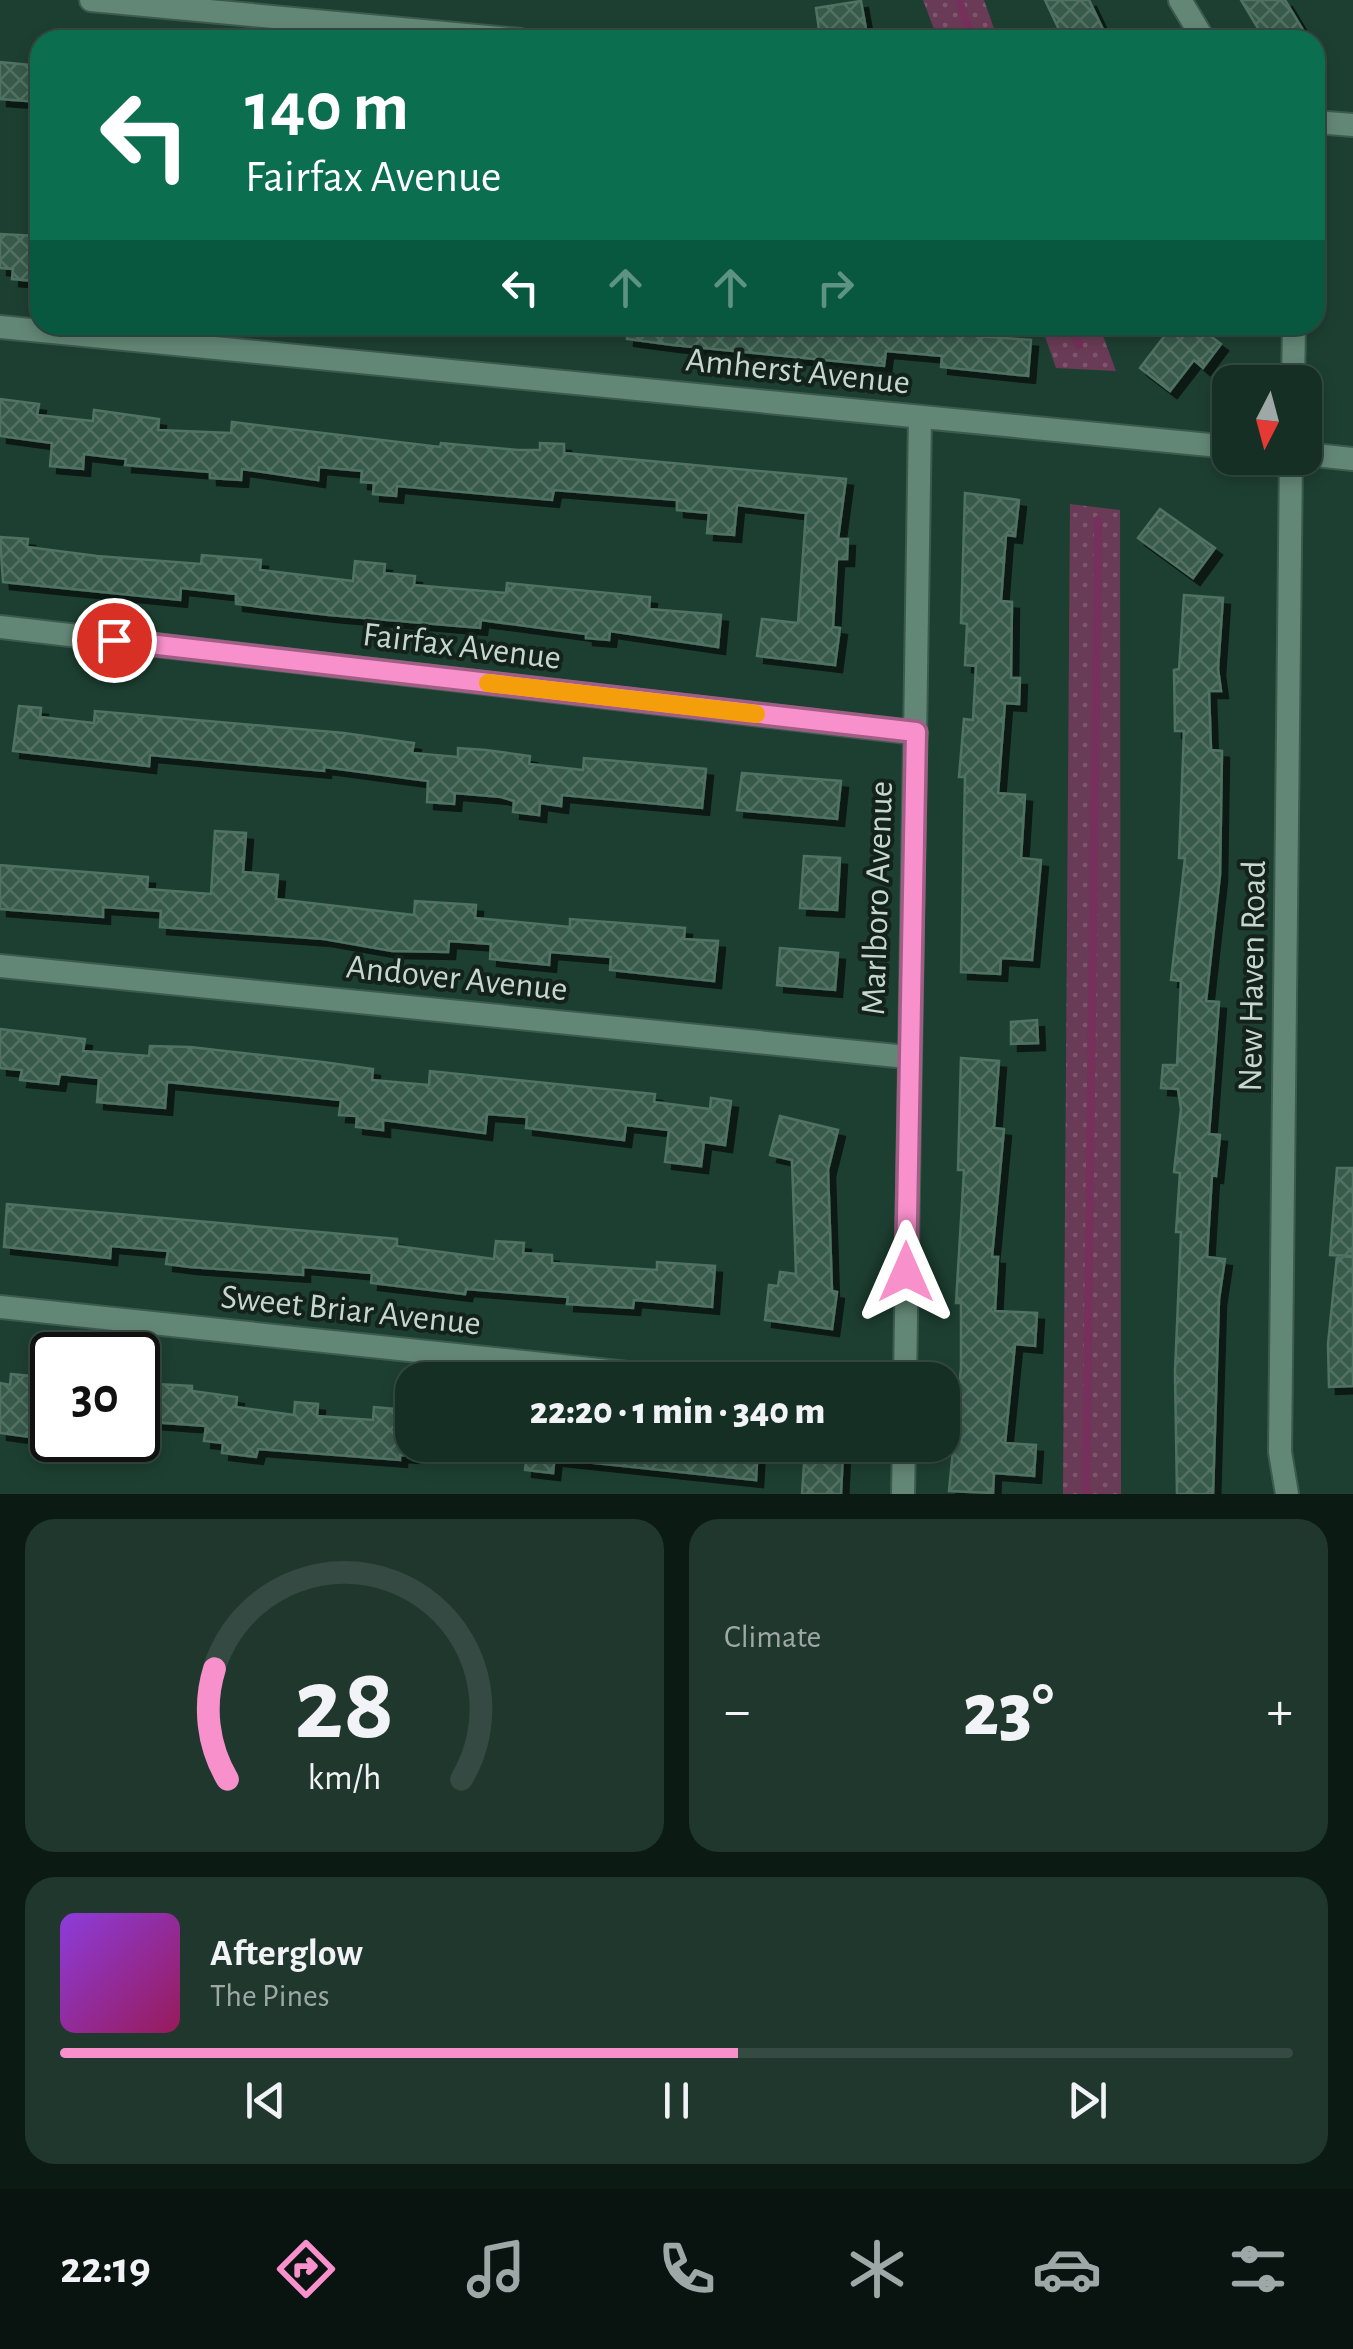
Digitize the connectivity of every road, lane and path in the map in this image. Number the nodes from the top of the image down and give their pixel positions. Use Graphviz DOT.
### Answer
graph roads {
  1 [pos="91,0"];
  2 [pos="1180,0"];
  3 [pos="413,30"];
  4 [pos="1198,30"];
  5 [pos="1325,123"];
  6 [pos="1353,126"];
  7 [pos="0,328"];
  8 [pos="30,331"];
  9 [pos="72,335"];
  10 [pos="1294,335"];
  11 [pos="1293,365"];
  12 [pos="920,417"];
  13 [pos="1212,445"];
  14 [pos="1322,456"];
  15 [pos="1353,459"];
  16 [pos="1292,475"];
  17 [pos="0,627"];
  18 [pos="916,732"];
  19 [pos="0,966"];
  20 [pos="907,1057"];
  21 [pos="0,1307"];
  22 [pos="523,1362"];
  23 [pos="905,1362"];
  24 [pos="903,1462"];
  25 [pos="902,1494"];
  26 [pos="1287,1494"];
  1 -- 3 [label="street"];
  2 -- 4 [label="street"];
  5 -- 6 [label="street"];
  7 -- 8 [label="street, Amherst Avenue"];
  9 -- 12 [label="street, Amherst Avenue"];
  10 -- 11 [label="street"];
  12 -- 13 [label="street, Amherst Avenue"];
  12 -- 18 [label="street, Marlboro Avenue"];
  14 -- 15 [label="street"];
  16 -- 26 [label="street, New Haven Road"];
  17 -- 18 [label="street, Fairfax Avenue"];
  18 -- 20 [label="street, Marlboro Avenue"];
  19 -- 20 [label="street, Andover Avenue"];
  20 -- 23 [label="street, Marlboro Avenue"];
  21 -- 22 [label="street, Sweet Briar Avenue"];
  24 -- 25 [label="street"];
}
